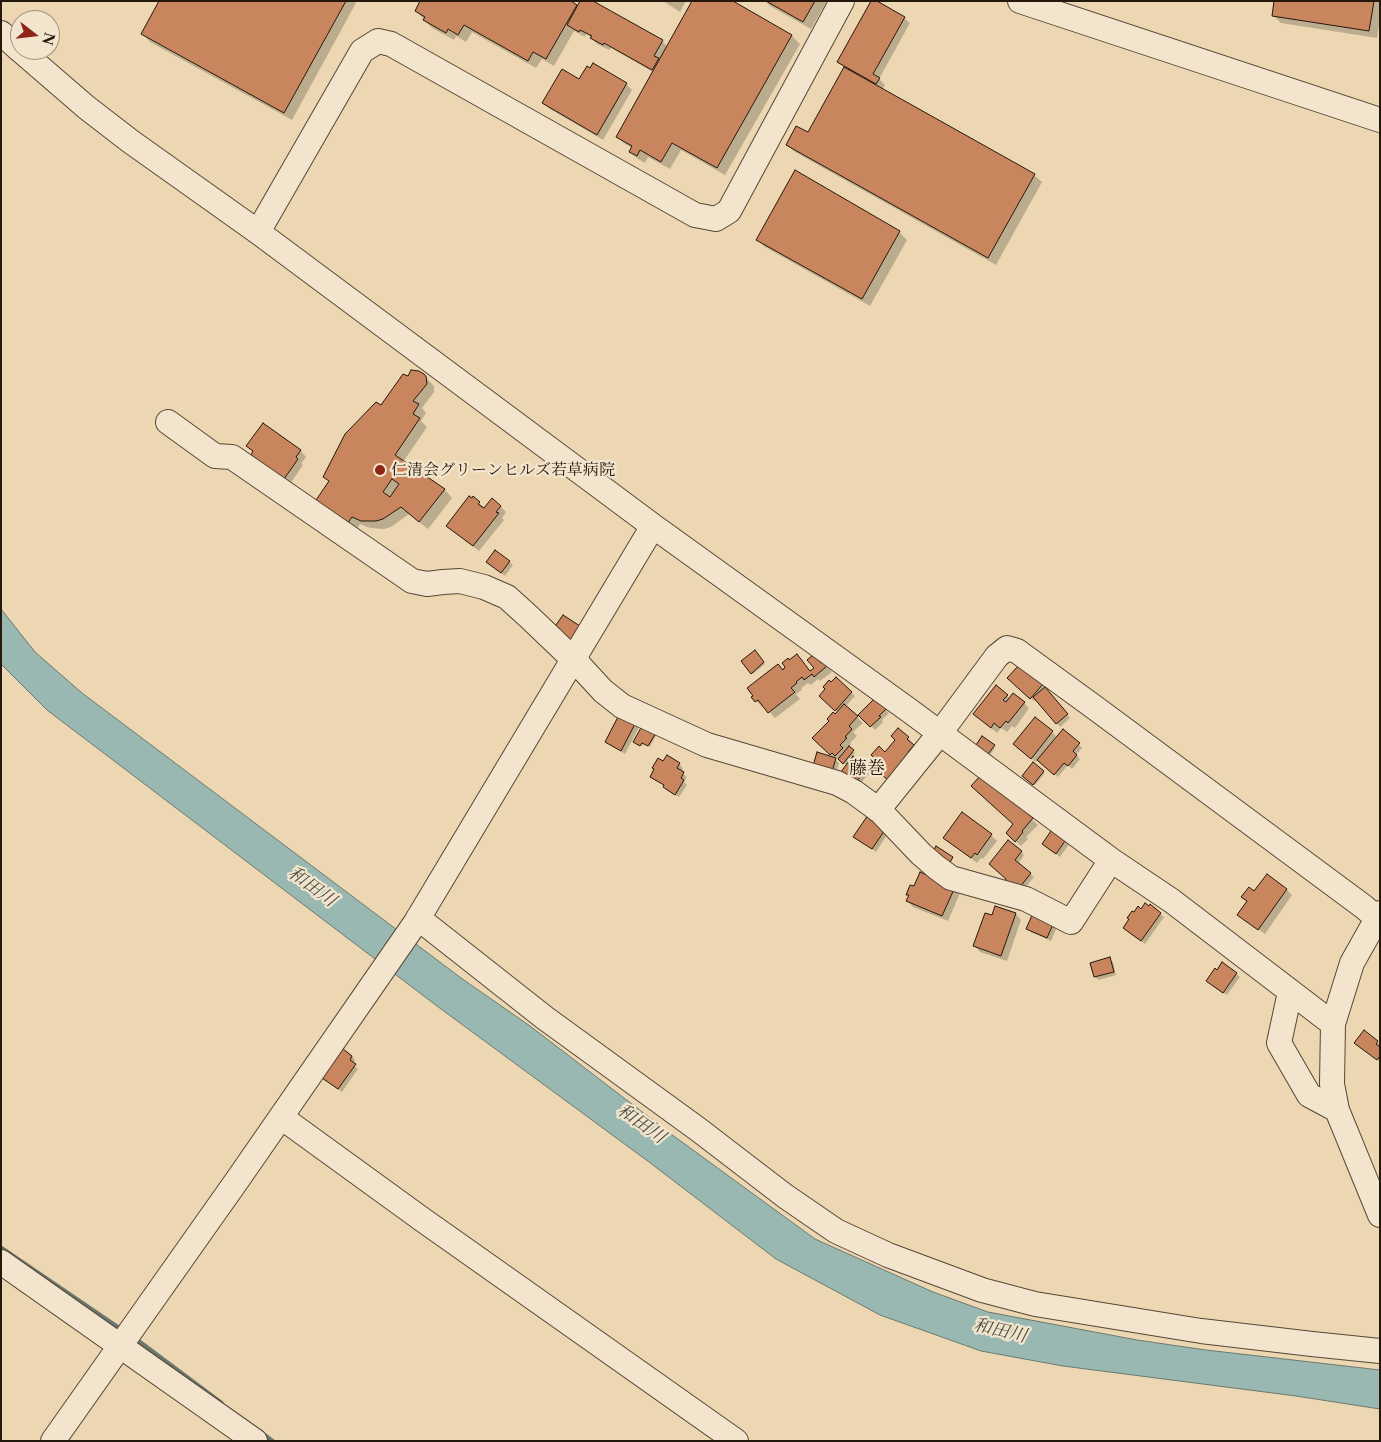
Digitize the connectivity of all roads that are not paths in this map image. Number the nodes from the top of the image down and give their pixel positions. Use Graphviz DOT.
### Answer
graph roads {
  1 [pos="842,1"];
  2 [pos="1020,1"];
  3 [pos="32,60"];
  4 [pos="1380,120"];
  5 [pos="258,232"];
  6 [pos="168,422"];
  7 [pos="653,526"];
  8 [pos="574,658"];
  9 [pos="940,733"];
  10 [pos="878,810"];
  11 [pos="1111,860"];
  12 [pos="1376,914"];
  13 [pos="417,920"];
  14 [pos="1290,992"];
  15 [pos="1333,1024"];
  16 [pos="1337,1110"];
  17 [pos="281,1117"];
  18 [pos="1380,1215"];
  19 [pos="1,1262"];
  20 [pos="120,1346"];
  21 [pos="1380,1350"];
  22 [pos="53,1441"];
  23 [pos="255,1441"];
  24 [pos="736,1441"];
  1 -- 5 [label="street"];
  2 -- 4 [label="street"];
  3 -- 5 [label="street"];
  5 -- 7 [label="street"];
  6 -- 8 [label="street"];
  7 -- 8 [label="street"];
  7 -- 9 [label="street"];
  8 -- 10 [label="street"];
  8 -- 13 [label="street"];
  9 -- 10 [label="street"];
  9 -- 11 [label="street"];
  9 -- 12 [label="street"];
  10 -- 11 [label="street"];
  11 -- 14 [label="street"];
  12 -- 15 [label="street"];
  13 -- 17 [label="street"];
  13 -- 21 [label="street"];
  14 -- 15 [label="street"];
  14 -- 16 [label="street"];
  15 -- 16 [label="street"];
  16 -- 18 [label="street"];
  17 -- 20 [label="street"];
  17 -- 24 [label="street"];
  19 -- 20 [label="street"];
  20 -- 22 [label="street"];
  20 -- 23 [label="street"];
}
